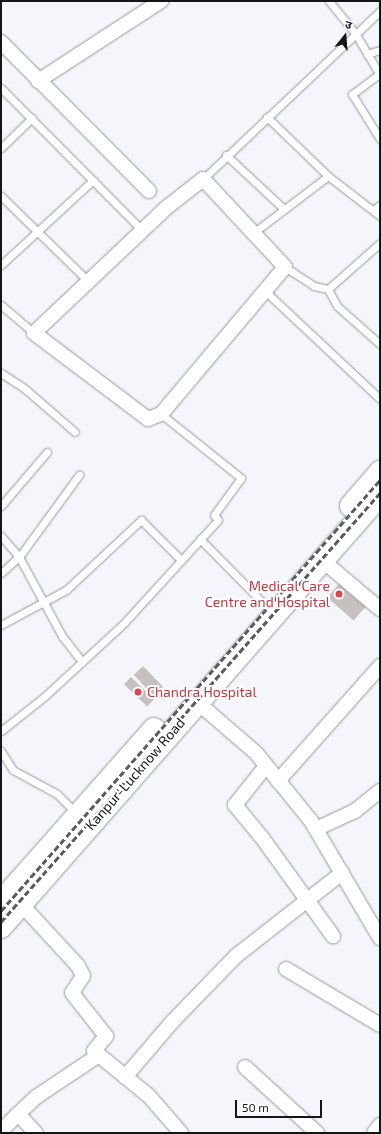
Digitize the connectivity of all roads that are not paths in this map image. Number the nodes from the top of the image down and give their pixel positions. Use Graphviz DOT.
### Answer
graph roads {
  1 [pos="161,1"];
  2 [pos="329,1"];
  3 [pos="380,11"];
  4 [pos="355,33"];
  5 [pos="3,48"];
  6 [pos="380,50"];
  7 [pos="367,54"];
  8 [pos="380,74"];
  9 [pos="38,81"];
  10 [pos="1,88"];
  11 [pos="267,117"];
  12 [pos="32,118"];
  13 [pos="380,139"];
  14 [pos="1,148"];
  15 [pos="226,155"];
  16 [pos="328,176"];
  17 [pos="203,179"];
  18 [pos="92,180"];
  19 [pos="149,190"];
  20 [pos="1,196"];
  21 [pos="380,205"];
  22 [pos="284,209"];
  23 [pos="373,210"];
  24 [pos="380,216"];
  25 [pos="36,230"];
  26 [pos="142,230"];
  27 [pos="253,233"];
  28 [pos="380,243"];
  29 [pos="1,265"];
  30 [pos="285,267"];
  31 [pos="88,281"];
  32 [pos="328,289"];
  33 [pos="264,290"];
  34 [pos="1,306"];
  35 [pos="34,333"];
  36 [pos="380,344"];
  37 [pos="1,373"];
  38 [pos="380,399"];
  39 [pos="161,414"];
  40 [pos="75,432"];
  41 [pos="47,452"];
  42 [pos="380,472"];
  43 [pos="79,475"];
  44 [pos="380,495"];
  45 [pos="1,506"];
  46 [pos="1,536"];
  47 [pos="200,540"];
  48 [pos="19,557"];
  49 [pos="181,560"];
  50 [pos="322,560"];
  51 [pos="1,573"];
  52 [pos="43,602"];
  53 [pos="265,604"];
  54 [pos="380,609"];
  55 [pos="1,625"];
  56 [pos="82,662"];
  57 [pos="380,666"];
  58 [pos="197,702"];
  59 [pos="1,731"];
  60 [pos="1,751"];
  61 [pos="266,766"];
  62 [pos="278,781"];
  63 [pos="380,791"];
  64 [pos="84,820"];
  65 [pos="316,829"];
  66 [pos="342,873"];
  67 [pos="307,901"];
  68 [pos="11,903"];
  69 [pos="1,928"];
  70 [pos="333,936"];
  71 [pos="380,938"];
  72 [pos="286,969"];
  73 [pos="380,1025"];
  74 [pos="99,1055"];
  75 [pos="245,1067"];
  76 [pos="126,1077"];
  77 [pos="18,1114"];
  78 [pos="380,1125"];
  79 [pos="1,1131"];
  80 [pos="36,1133"];
  81 [pos="181,1133"];
  82 [pos="318,1133"];
  83 [pos="374,1133"];
  1 -- 9 [label="street"];
  2 -- 4 [label="lane"];
  3 -- 4 [label="lane"];
  4 -- 7 [label="lane"];
  4 -- 11 [label="lane"];
  5 -- 9 [label="street"];
  6 -- 7 [label="lane"];
  7 -- 8 [label="lane"];
  8 -- 13 [label="lane"];
  9 -- 19 [label="street"];
  10 -- 12 [label="lane"];
  11 -- 15 [label="lane"];
  11 -- 16 [label="lane"];
  12 -- 14 [label="lane"];
  12 -- 18 [label="lane"];
  15 -- 17 [label="lane"];
  15 -- 22 [label="lane"];
  16 -- 22 [label="lane"];
  16 -- 23 [label="lane"];
  17 -- 26 [label="street"];
  17 -- 27 [label="street"];
  18 -- 25 [label="lane"];
  18 -- 26 [label="lane"];
  20 -- 25 [label="lane"];
  21 -- 23 [label="lane"];
  22 -- 27 [label="lane"];
  23 -- 24 [label="lane"];
  25 -- 29 [label="lane"];
  25 -- 31 [label="lane"];
  26 -- 31 [label="street"];
  27 -- 30 [label="street"];
  28 -- 32 [label="lane"];
  30 -- 32 [label="lane"];
  30 -- 33 [label="street"];
  31 -- 35 [label="street"];
  32 -- 36 [label="lane"];
  33 -- 38 [label="lane"];
  33 -- 39 [label="street"];
  34 -- 35 [label="lane"];
  35 -- 39 [label="street"];
  37 -- 40 [label="lane"];
  39 -- 47 [label="lane"];
  41 -- 45 [label="lane"];
  42 -- 53 [label="main road, Kanpur-Lucknow Road"];
  43 -- 48 [label="lane"];
  44 -- 50 [label="main road, Kanpur-Lucknow Road"];
  46 -- 48 [label="lane"];
  47 -- 49 [label="lane"];
  47 -- 53 [label="lane"];
  48 -- 51 [label="lane"];
  48 -- 52 [label="lane"];
  49 -- 52 [label="lane"];
  49 -- 56 [label="lane"];
  50 -- 54 [label="street"];
  50 -- 58 [label="main road, Kanpur-Lucknow Road"];
  52 -- 55 [label="lane"];
  52 -- 56 [label="lane"];
  53 -- 64 [label="main road, Kanpur-Lucknow Road"];
  56 -- 59 [label="lane"];
  57 -- 62 [label="street"];
  58 -- 61 [label="street"];
  58 -- 64 [label="main road, Kanpur-Lucknow Road"];
  60 -- 64 [label="lane"];
  61 -- 62 [label="street"];
  61 -- 67 [label="street"];
  62 -- 65 [label="street"];
  63 -- 65 [label="street"];
  64 -- 68 [label="main road, Kanpur-Lucknow Road"];
  65 -- 66 [label="street"];
  66 -- 67 [label="street"];
  66 -- 71 [label="street"];
  67 -- 70 [label="street"];
  67 -- 76 [label="street"];
  68 -- 69 [label="main road, Kanpur-Lucknow Road"];
  68 -- 74 [label="street"];
  72 -- 73 [label="street"];
  74 -- 76 [label="street"];
  74 -- 77 [label="street"];
  75 -- 82 [label="street"];
  76 -- 81 [label="street"];
  77 -- 79 [label="street"];
  77 -- 80 [label="street"];
  78 -- 83 [label="street"];
}
